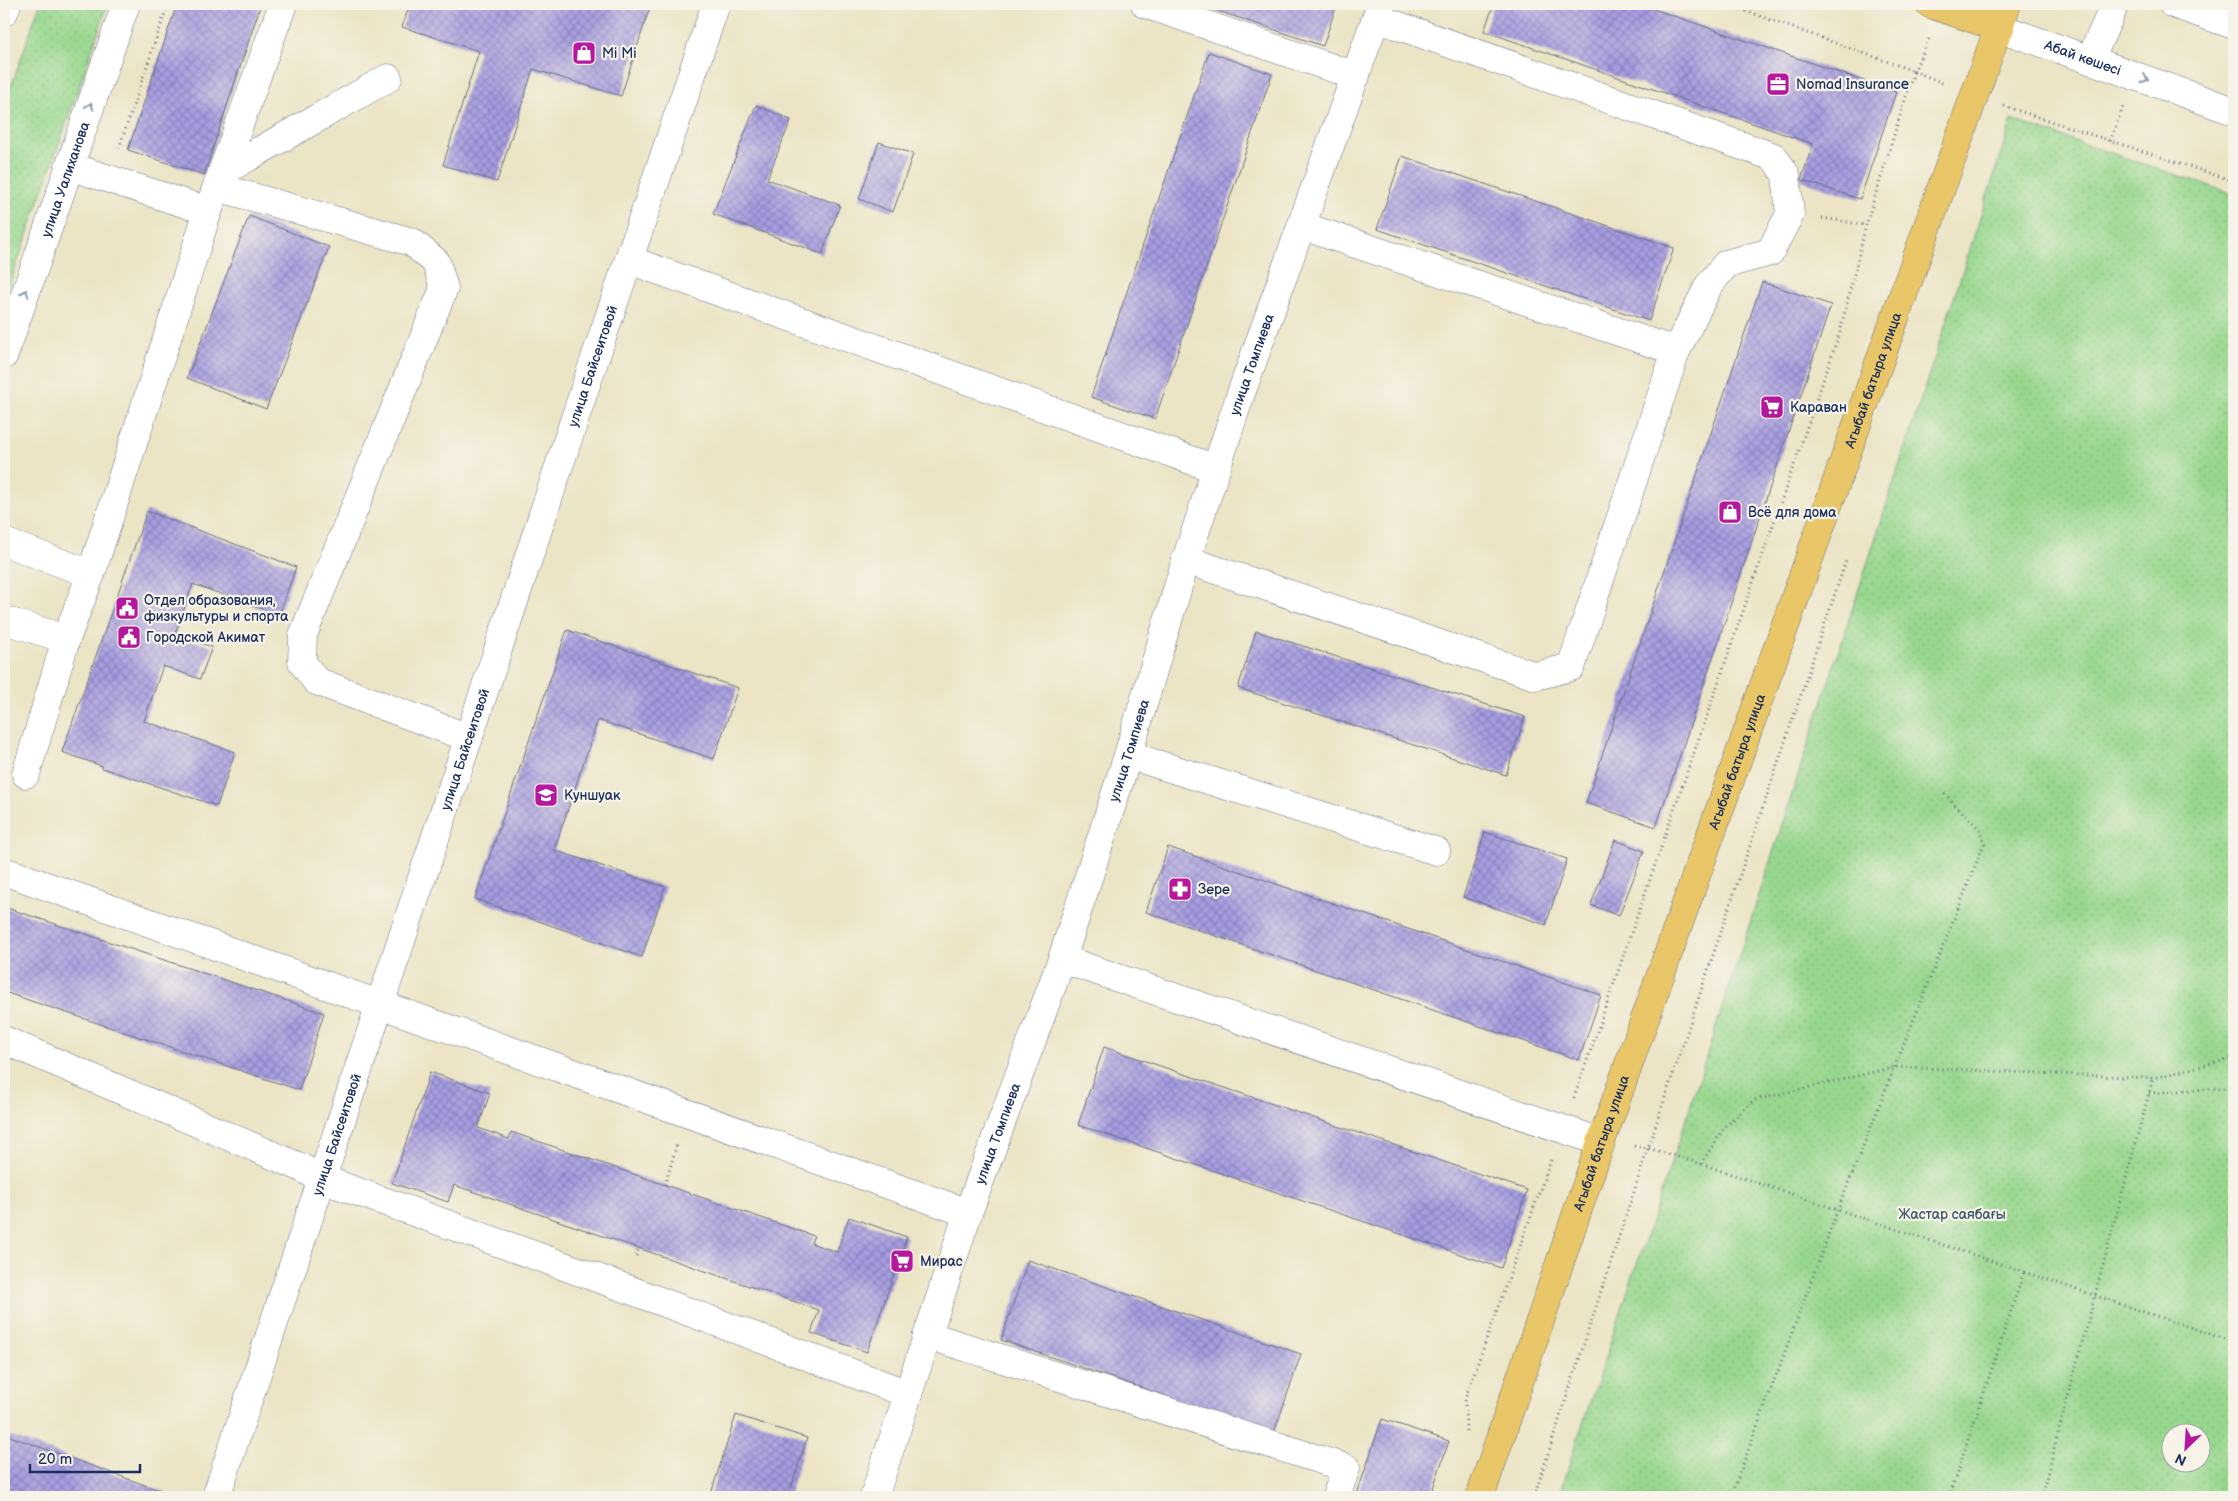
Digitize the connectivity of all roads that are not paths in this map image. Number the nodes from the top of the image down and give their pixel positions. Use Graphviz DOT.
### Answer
graph roads {
  1 [pos="6,4"];
  2 [pos="126,4"];
  3 [pos="283,4"];
  4 [pos="716,4"];
  5 [pos="1145,4"];
  6 [pos="2115,4"];
  7 [pos="2173,4"];
  8 [pos="1936,6"];
  9 [pos="1379,11"];
  10 [pos="4,12"];
  11 [pos="2003,16"];
  12 [pos="2234,25"];
  13 [pos="2090,60"];
  14 [pos="1356,76"];
  15 [pos="388,78"];
  16 [pos="2234,111"];
  17 [pos="69,166"];
  18 [pos="216,190"];
  19 [pos="1302,226"];
  20 [pos="629,260"];
  21 [pos="1676,351"];
  22 [pos="4,355"];
  23 [pos="1216,469"];
  24 [pos="4,542"];
  25 [pos="1186,560"];
  26 [pos="91,574"];
  27 [pos="4,620"];
  28 [pos="66,639"];
  29 [pos="469,738"];
  30 [pos="1128,755"];
  31 [pos="26,774"];
  32 [pos="1436,851"];
  33 [pos="4,872"];
  34 [pos="1062,959"];
  35 [pos="379,1005"];
  36 [pos="4,1040"];
  37 [pos="1600,1142"];
  38 [pos="322,1179"];
  39 [pos="968,1214"];
  40 [pos="928,1335"];
  41 [pos="908,1394"];
  42 [pos="216,1497"];
  43 [pos="874,1497"];
  44 [pos="1336,1497"];
  45 [pos="1480,1497"];
  1 -- 10 [label="street"];
  17 -- 2 [label="street, улица Уалиханова, one-way"];
  3 -- 18 [label="street"];
  4 -- 20 [label="street, улица Байсеитовой"];
  5 -- 14 [label="street"];
  6 -- 13 [label="street"];
  7 -- 12 [label="street"];
  8 -- 11 [label="main road, Абай көшесі"];
  9 -- 14 [label="street, улица Томпиева"];
  9 -- 21 [label="street"];
  11 -- 13 [label="street, Абай көшесі"];
  11 -- 37 [label="main road, Агыбай батыра улица"];
  13 -- 16 [label="street, Абай көшесі, one-way"];
  14 -- 19 [label="street, улица Томпиева"];
  15 -- 18 [label="street"];
  17 -- 18 [label="street"];
  22 -- 17 [label="street, улица Уалиханова, one-way"];
  18 -- 26 [label="street"];
  18 -- 29 [label="street"];
  19 -- 21 [label="street"];
  19 -- 23 [label="street, улица Томпиева"];
  20 -- 23 [label="street"];
  20 -- 29 [label="street, улица Байсеитовой"];
  21 -- 25 [label="street"];
  23 -- 25 [label="street, улица Томпиева"];
  24 -- 26 [label="street"];
  25 -- 30 [label="street, улица Томпиева"];
  26 -- 28 [label="street"];
  27 -- 28 [label="street"];
  28 -- 31 [label="street"];
  29 -- 35 [label="street, улица Байсеитовой"];
  30 -- 32 [label="street"];
  30 -- 34 [label="street, улица Томпиева"];
  33 -- 35 [label="street"];
  34 -- 37 [label="street"];
  34 -- 39 [label="street, улица Томпиева"];
  35 -- 38 [label="street, улица Байсеитовой"];
  35 -- 39 [label="street"];
  36 -- 38 [label="street"];
  37 -- 45 [label="main road, Агыбай батыра улица"];
  38 -- 41 [label="street"];
  38 -- 42 [label="street, улица Байсеитовой"];
  39 -- 40 [label="street, улица Томпиева"];
  40 -- 41 [label="street, улица Томпиева"];
  40 -- 44 [label="street"];
  41 -- 43 [label="street, улица Томпиева"];
}
